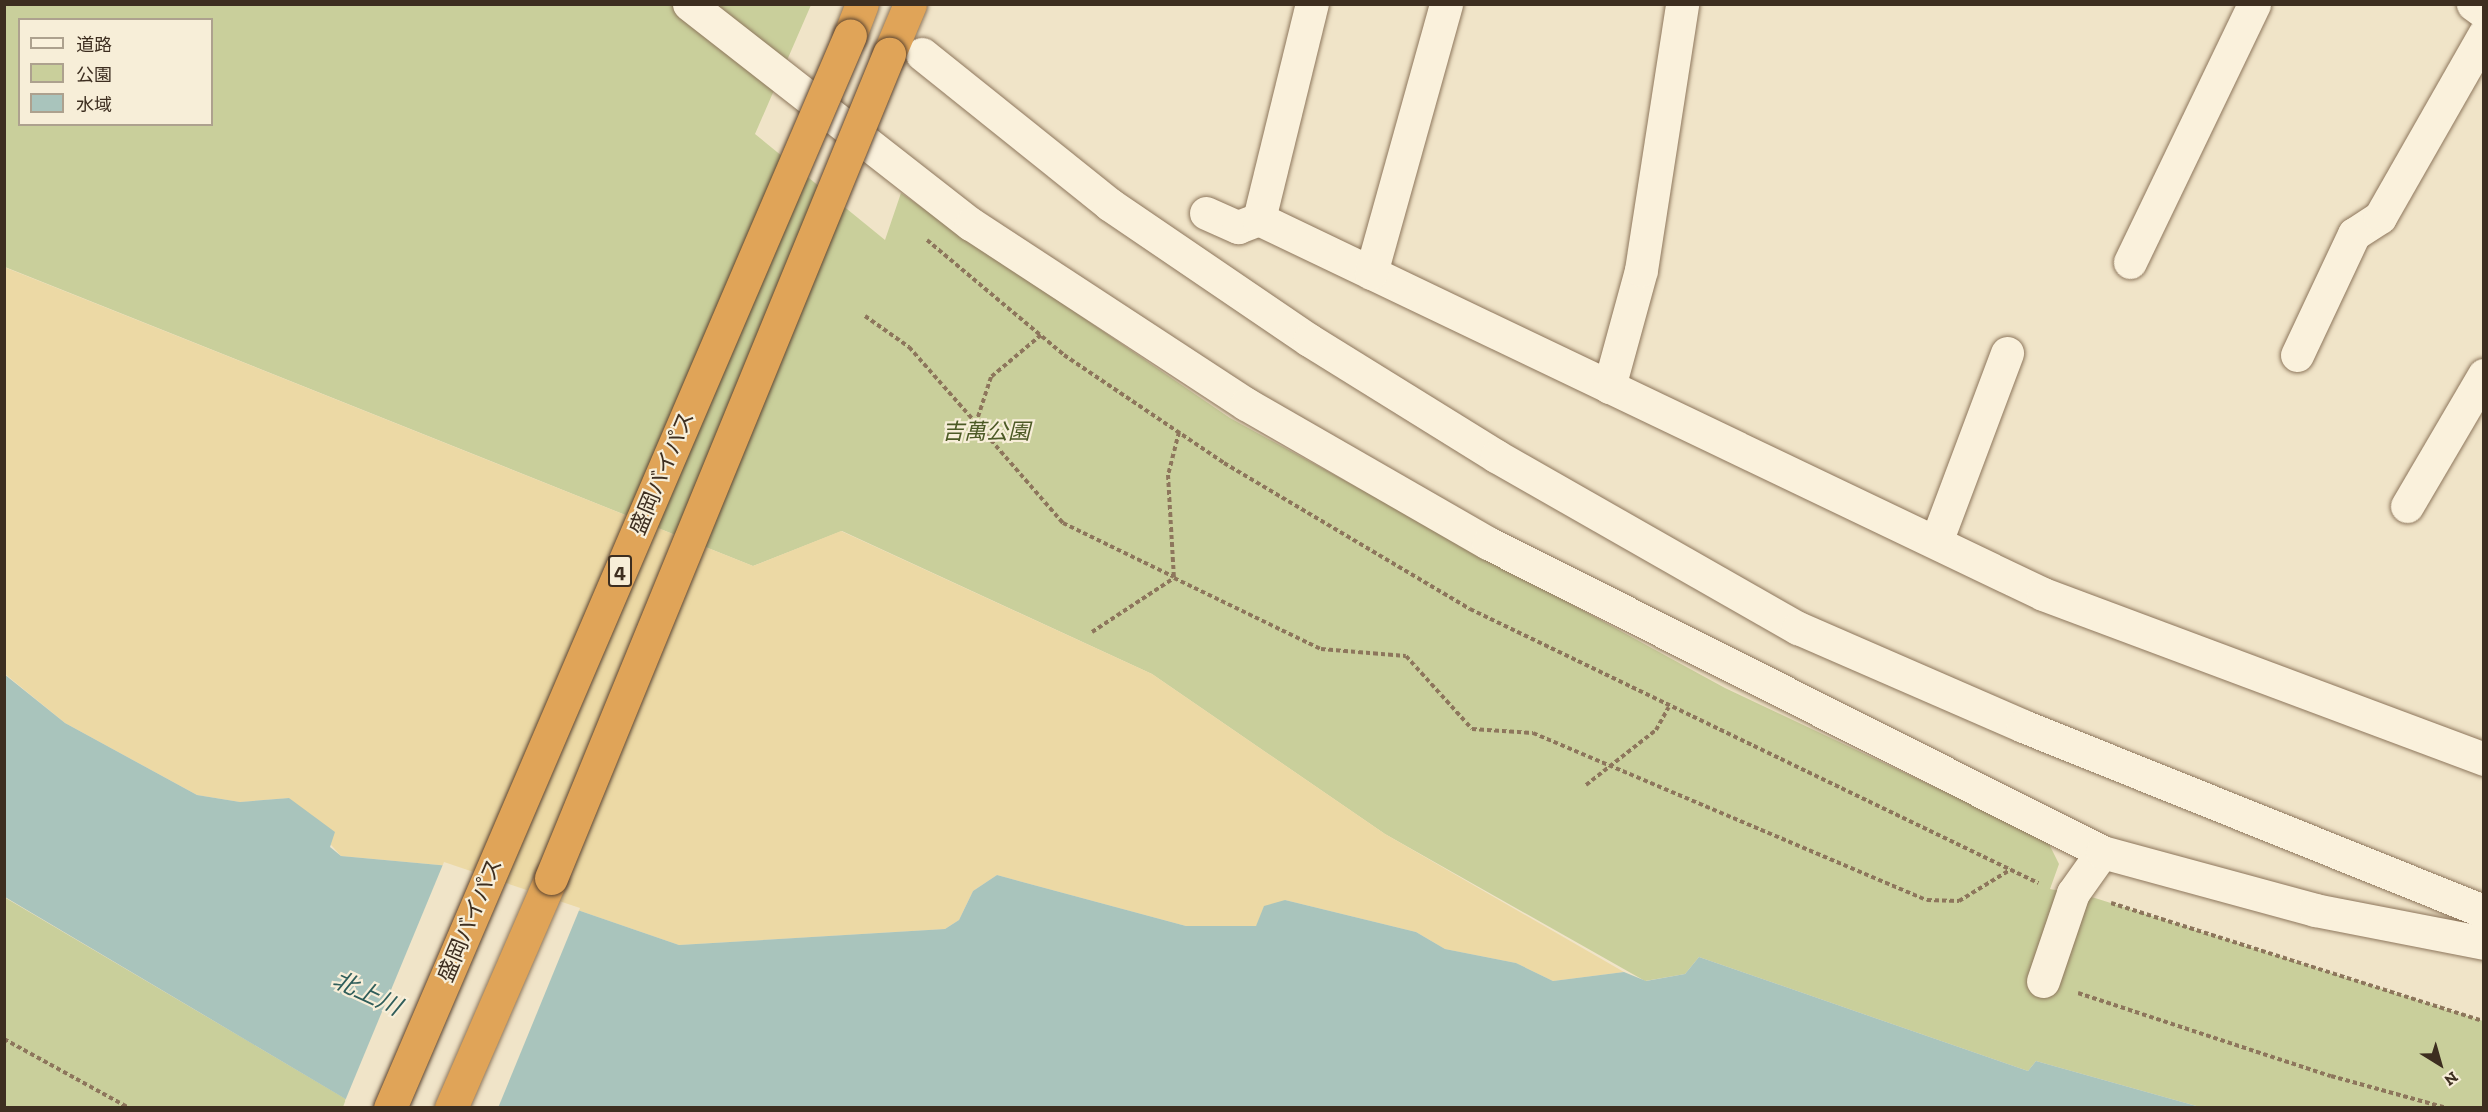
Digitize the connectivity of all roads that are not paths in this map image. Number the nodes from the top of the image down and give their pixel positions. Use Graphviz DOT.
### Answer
graph roads {
  1 [pos="688,4"];
  2 [pos="862,4"];
  3 [pos="910,4"];
  4 [pos="1311,4"];
  5 [pos="1446,4"];
  6 [pos="1682,4"];
  7 [pos="2254,4"];
  8 [pos="2473,4"];
  9 [pos="2484,12"];
  10 [pos="2484,35"];
  11 [pos="922,54"];
  12 [pos="1206,213"];
  13 [pos="1259,219"];
  14 [pos="2130,262"];
  15 [pos="1371,273"];
  16 [pos="2007,353"];
  17 [pos="2297,355"];
  18 [pos="2484,375"];
  19 [pos="1610,387"];
  20 [pos="2407,506"];
  21 [pos="1936,542"];
  22 [pos="2484,759"];
  23 [pos="2102,852"];
  24 [pos="2484,911"];
  25 [pos="2484,943"];
  26 [pos="2043,981"];
  27 [pos="390,1107"];
  28 [pos="451,1107"];
  1 -- 23 [label="street"];
  2 -- 27 [label="highway, 盛岡バイパス / 4, bridge"];
  3 -- 28 [label="highway, bridge"];
  4 -- 13 [label="street"];
  5 -- 15 [label="street"];
  6 -- 19 [label="street"];
  7 -- 14 [label="street"];
  8 -- 9 [label="street"];
  10 -- 17 [label="street"];
  11 -- 24 [label="street"];
  12 -- 13 [label="street"];
  13 -- 15 [label="street"];
  15 -- 19 [label="street"];
  16 -- 21 [label="street"];
  18 -- 20 [label="street"];
  19 -- 21 [label="street"];
  21 -- 22 [label="street"];
  23 -- 25 [label="street"];
  23 -- 26 [label="street"];
}
